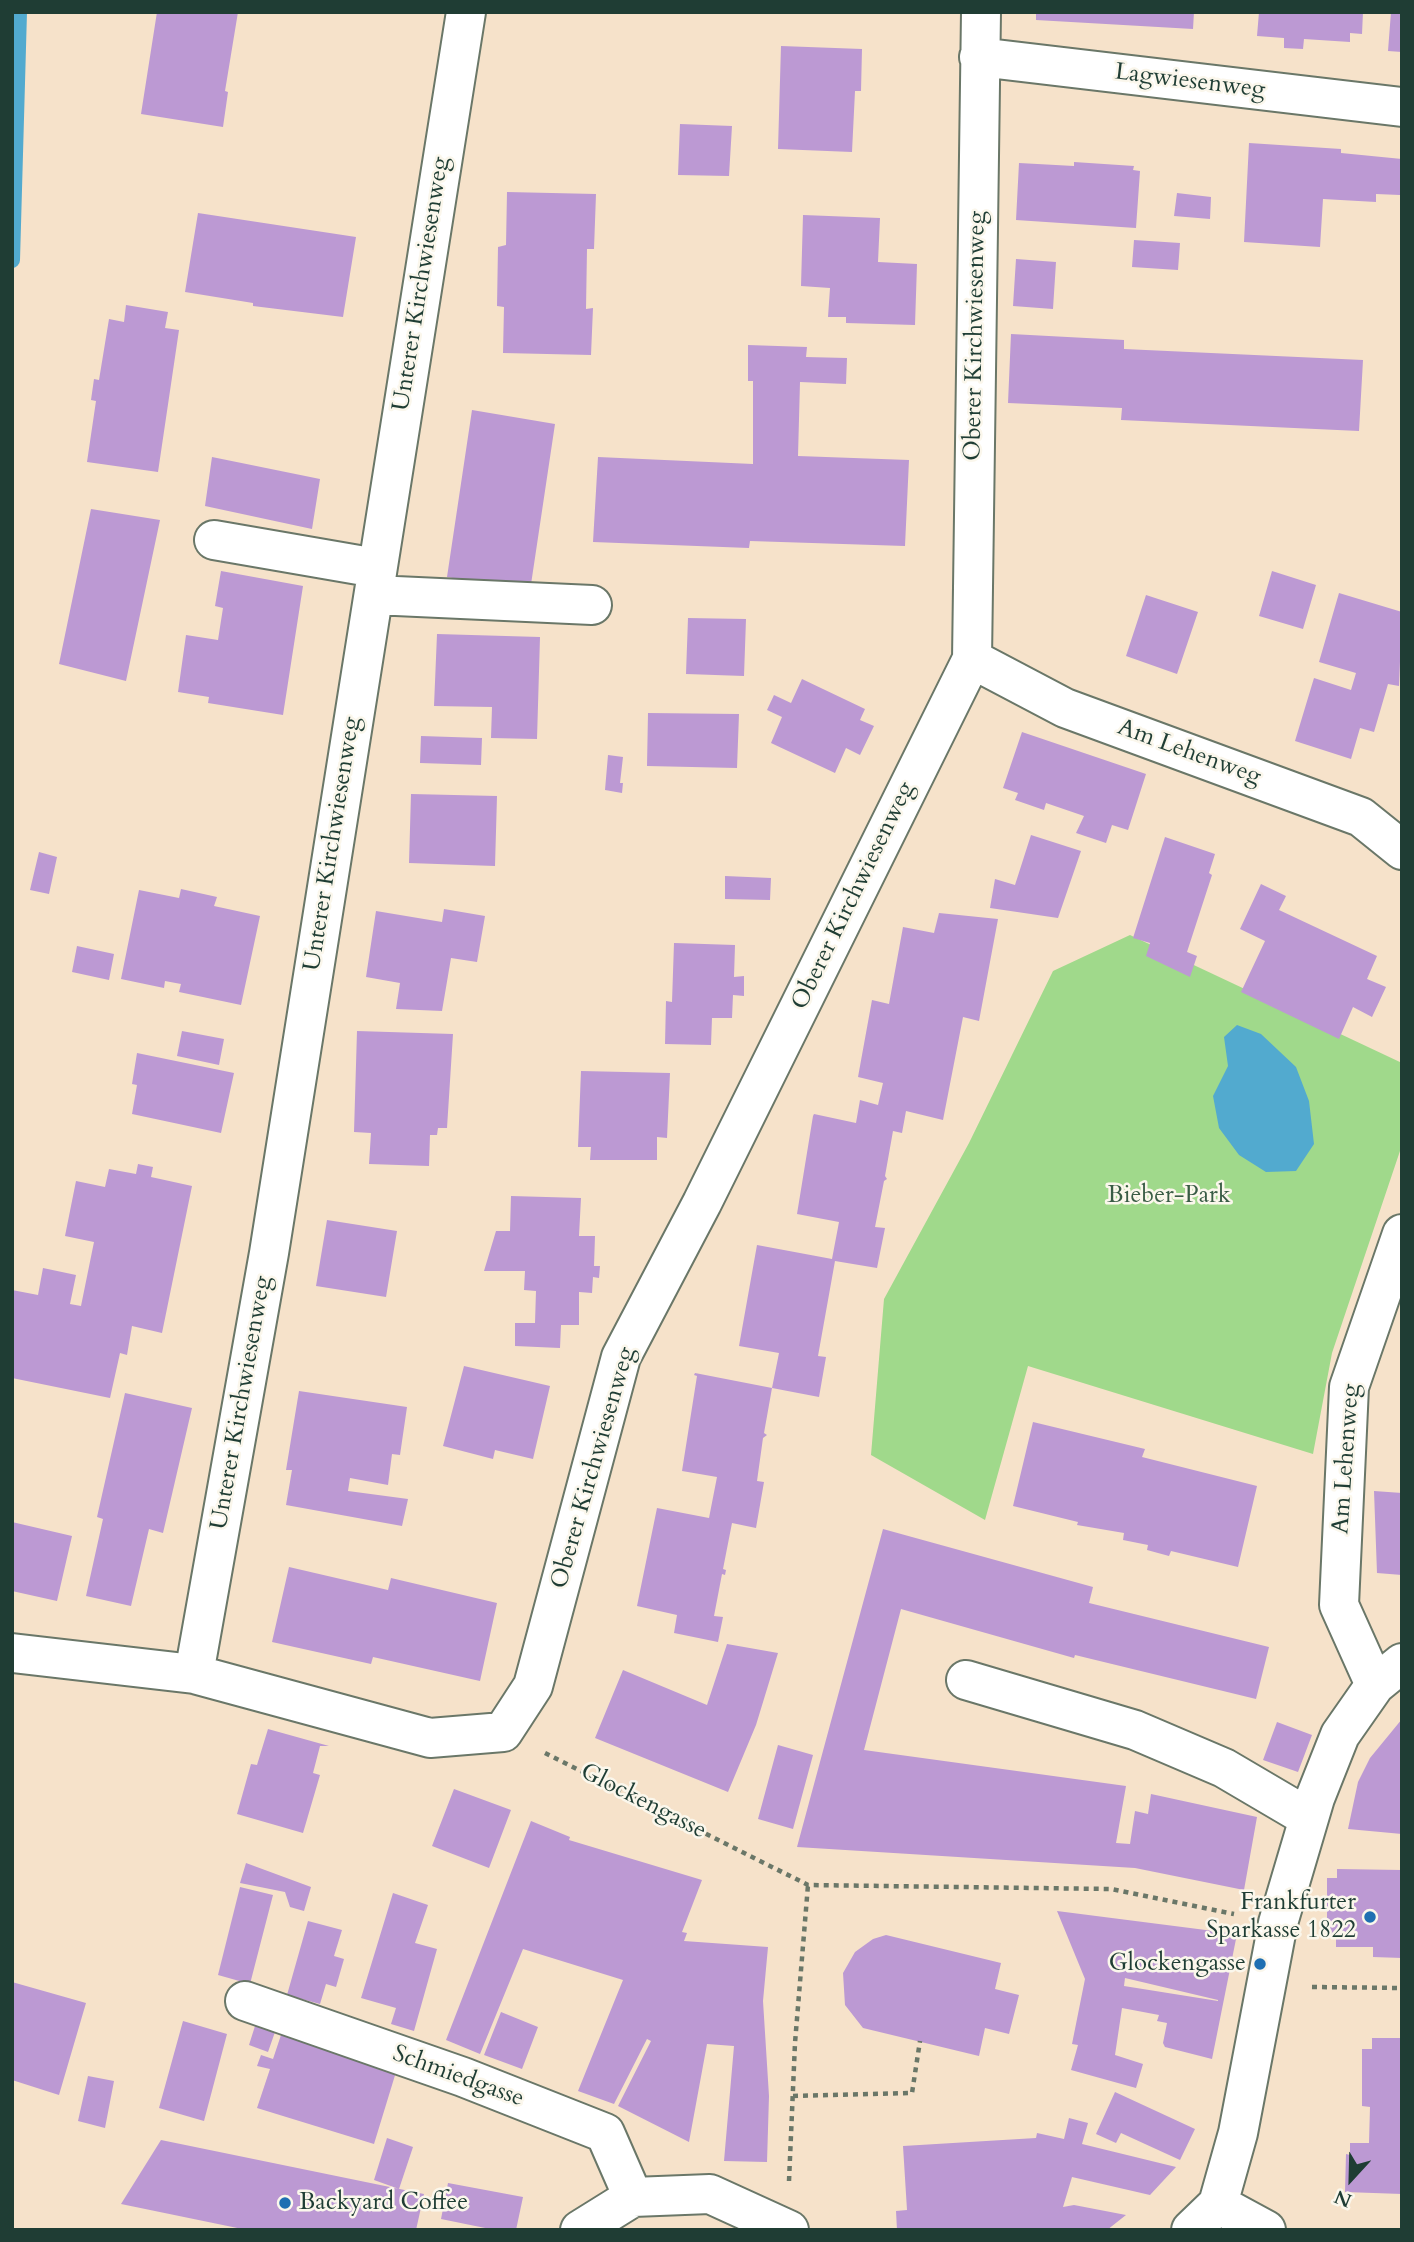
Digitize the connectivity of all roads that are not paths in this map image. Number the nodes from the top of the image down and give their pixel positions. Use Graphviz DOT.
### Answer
graph roads {
  1 [pos="466,12"];
  2 [pos="981,12"];
  3 [pos="979,57"];
  4 [pos="1402,107"];
  5 [pos="214,540"];
  6 [pos="375,582"];
  7 [pos="592,605"];
  8 [pos="972,659"];
  9 [pos="1402,850"];
  10 [pos="1402,1234"];
  11 [pos="12,1653"];
  12 [pos="194,1674"];
  13 [pos="1388,1674"];
  14 [pos="966,1680"];
  15 [pos="1309,1818"];
  16 [pos="245,2001"];
  17 [pos="633,2197"];
  18 [pos="1218,2204"];
  19 [pos="788,2229"];
  20 [pos="580,2230"];
  21 [pos="1191,2230"];
  22 [pos="1266,2230"];
  1 -- 6 [label="street, Unterer Kirchwiesenweg"];
  2 -- 3 [label="street, Oberer Kirchwiesenweg"];
  3 -- 4 [label="street, Lagwiesenweg"];
  3 -- 8 [label="street, Oberer Kirchwiesenweg"];
  5 -- 6 [label="street"];
  6 -- 7 [label="street"];
  6 -- 12 [label="street, Unterer Kirchwiesenweg"];
  8 -- 9 [label="street, Am Lehenweg"];
  8 -- 12 [label="street, Oberer Kirchwiesenweg"];
  10 -- 13 [label="street, Am Lehenweg"];
  11 -- 12 [label="street"];
  13 -- 15 [label="street"];
  14 -- 15 [label="street"];
  15 -- 18 [label="street"];
  16 -- 17 [label="street, Schmiedgasse"];
  17 -- 19 [label="street"];
  17 -- 20 [label="street"];
  18 -- 21 [label="street"];
  18 -- 22 [label="street"];
}
